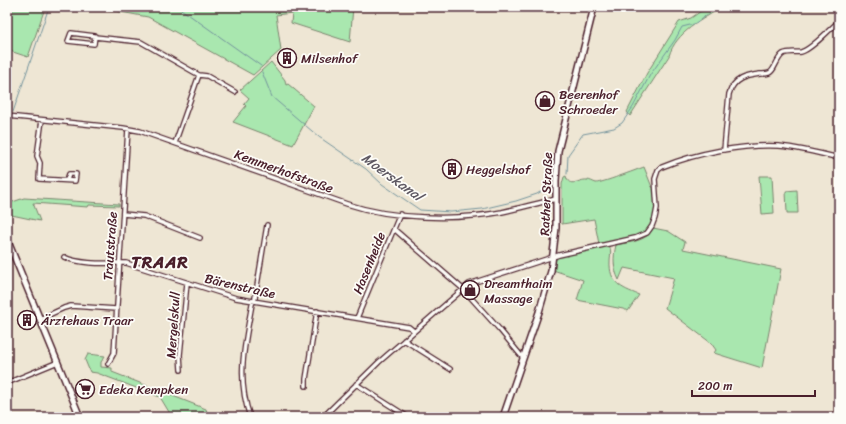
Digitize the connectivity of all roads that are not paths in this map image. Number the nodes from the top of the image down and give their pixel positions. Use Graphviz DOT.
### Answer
graph roads {
  1 [pos="594,7"];
  2 [pos="839,21"];
  3 [pos="95,37"];
  4 [pos="199,75"];
  5 [pos="235,92"];
  6 [pos="7,116"];
  7 [pos="42,120"];
  8 [pos="128,129"];
  9 [pos="175,143"];
  10 [pos="724,150"];
  11 [pos="839,158"];
  12 [pos="67,180"];
  13 [pos="556,199"];
  14 [pos="122,214"];
  15 [pos="400,214"];
  16 [pos="267,225"];
  17 [pos="394,229"];
  18 [pos="200,238"];
  19 [pos="7,241"];
  20 [pos="554,256"];
  21 [pos="64,257"];
  22 [pos="120,263"];
  23 [pos="187,283"];
  24 [pos="462,289"];
  25 [pos="254,301"];
  26 [pos="116,309"];
  27 [pos="317,311"];
  28 [pos="357,318"];
  29 [pos="40,319"];
  30 [pos="414,331"];
  31 [pos="404,340"];
  32 [pos="523,358"];
  33 [pos="58,362"];
  34 [pos="108,364"];
  35 [pos="450,369"];
  36 [pos="181,370"];
  37 [pos="7,383"];
  38 [pos="356,384"];
  39 [pos="306,386"];
  40 [pos="80,417"];
  41 [pos="250,417"];
  42 [pos="324,417"];
  43 [pos="408,417"];
  44 [pos="503,417"];
  1 -- 13 [label="street, Rather Straße"];
  2 -- 10 [label="street"];
  3 -- 3 [label="street"];
  3 -- 4 [label="street"];
  4 -- 5 [label="street"];
  4 -- 9 [label="street"];
  6 -- 7 [label="street, Kemmerhofstraße"];
  7 -- 8 [label="street, Kemmerhofstraße"];
  7 -- 12 [label="street"];
  8 -- 9 [label="street, Kemmerhofstraße"];
  8 -- 14 [label="street, Trautstraße"];
  9 -- 15 [label="street, Kemmerhofstraße"];
  10 -- 11 [label="street"];
  10 -- 20 [label="street"];
  13 -- 15 [label="street, Kemmerhofstraße"];
  13 -- 20 [label="street, Rather Straße"];
  14 -- 18 [label="street"];
  14 -- 22 [label="street, Trautstraße"];
  15 -- 17 [label="street, Hasenheide"];
  16 -- 25 [label="street"];
  17 -- 24 [label="street"];
  17 -- 28 [label="street, Hasenheide"];
  19 -- 29 [label="street"];
  20 -- 24 [label="street"];
  20 -- 32 [label="street, Rather Straße"];
  21 -- 22 [label="street, Bärenstraße"];
  22 -- 23 [label="street, Bärenstraße"];
  22 -- 26 [label="street, Trautstraße"];
  23 -- 25 [label="street, Bärenstraße"];
  23 -- 36 [label="street, Mergelskull"];
  24 -- 30 [label="street"];
  24 -- 32 [label="street"];
  25 -- 27 [label="street, Bärenstraße"];
  25 -- 41 [label="street"];
  26 -- 29 [label="street"];
  26 -- 34 [label="street, Trautstraße"];
  27 -- 28 [label="street, Bärenstraße"];
  27 -- 39 [label="street"];
  28 -- 30 [label="street, Bärenstraße"];
  29 -- 33 [label="street"];
  30 -- 31 [label="street"];
  31 -- 35 [label="street"];
  31 -- 38 [label="street"];
  32 -- 44 [label="street, Rather Straße"];
  33 -- 37 [label="street"];
  33 -- 40 [label="street"];
  38 -- 42 [label="street"];
  38 -- 43 [label="street"];
}
